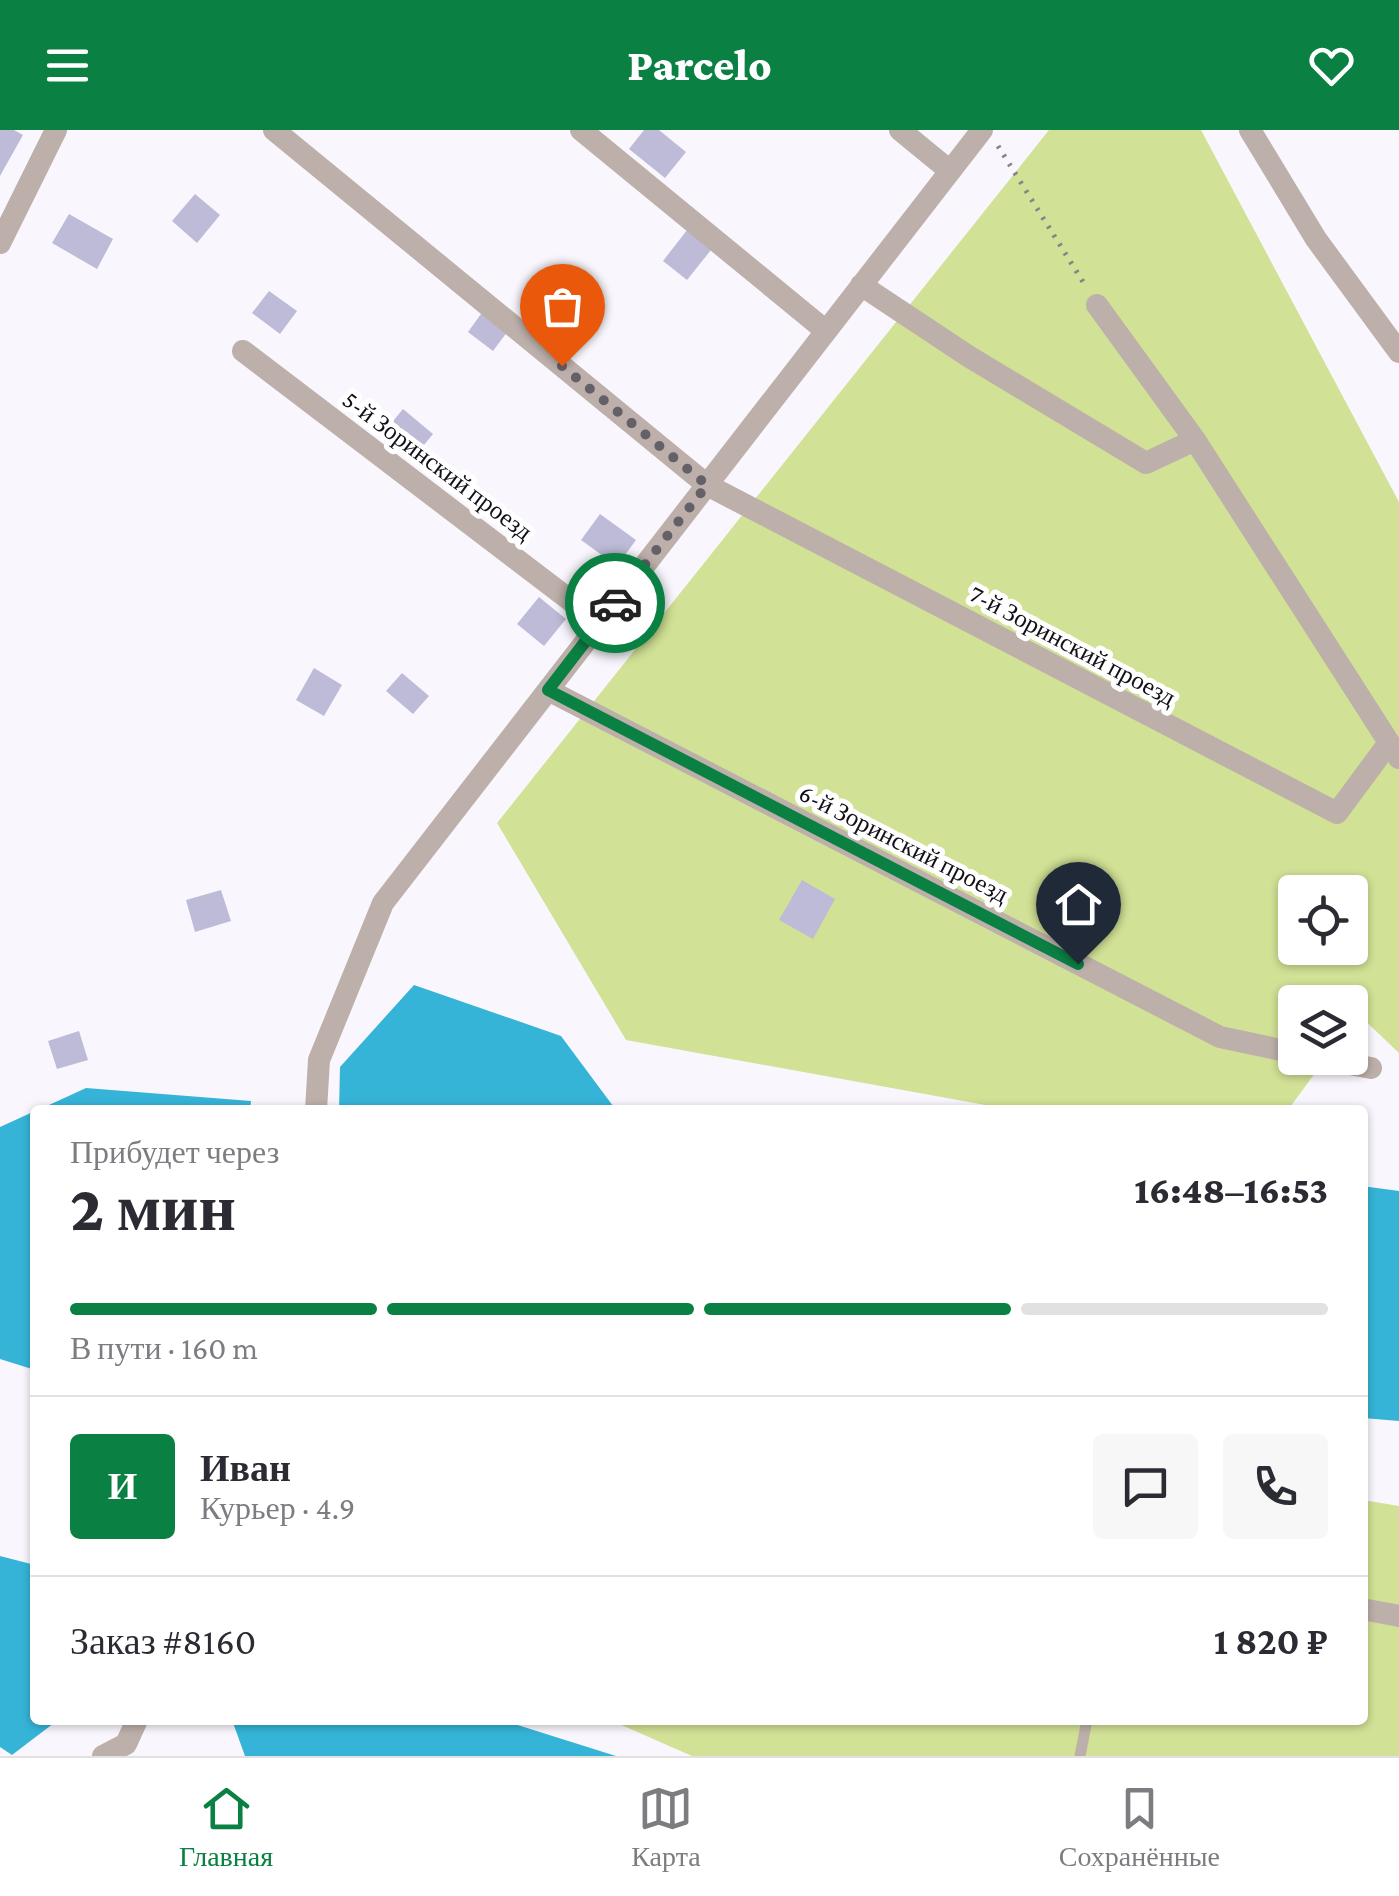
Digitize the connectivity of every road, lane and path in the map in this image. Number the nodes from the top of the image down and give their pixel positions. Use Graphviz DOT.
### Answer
graph roads {
  1 [pos="56,130"];
  2 [pos="274,130"];
  3 [pos="581,130"];
  4 [pos="900,130"];
  5 [pos="1250,130"];
  6 [pos="990,138"];
  7 [pos="950,171"];
  8 [pos="0,243"];
  9 [pos="861,285"];
  10 [pos="1097,305"];
  11 [pos="826,331"];
  12 [pos="243,351"];
  13 [pos="1399,352"];
  14 [pos="1195,440"];
  15 [pos="707,485"];
  16 [pos="600,622"];
  17 [pos="548,690"];
  18 [pos="1394,751"];
  19 [pos="1278,1049"];
  20 [pos="1368,1067"];
  21 [pos="1371,1068"];
  22 [pos="316,1105"];
  23 [pos="1368,1610"];
  24 [pos="1399,1616"];
  25 [pos="136,1725"];
  26 [pos="1086,1725"];
  27 [pos="103,1756"];
  28 [pos="1080,1756"];
  1 -- 8 [label="street"];
  2 -- 15 [label="street"];
  3 -- 11 [label="street"];
  4 -- 7 [label="street"];
  5 -- 13 [label="street"];
  6 -- 7 [label="street"];
  6 -- 10 [label="path"];
  7 -- 9 [label="street"];
  9 -- 11 [label="street"];
  9 -- 14 [label="street"];
  10 -- 14 [label="street"];
  11 -- 15 [label="street"];
  12 -- 16 [label="street, 5-й Зоринский проезд"];
  14 -- 18 [label="street"];
  15 -- 16 [label="street"];
  15 -- 18 [label="street, 7-й Зоринский проезд"];
  16 -- 17 [label="street"];
  17 -- 19 [label="street, 6-й Зоринский проезд"];
  17 -- 22 [label="street"];
  20 -- 21 [label="street"];
  23 -- 24 [label="street"];
  25 -- 27 [label="street"];
  26 -- 28 [label="lane"];
}
